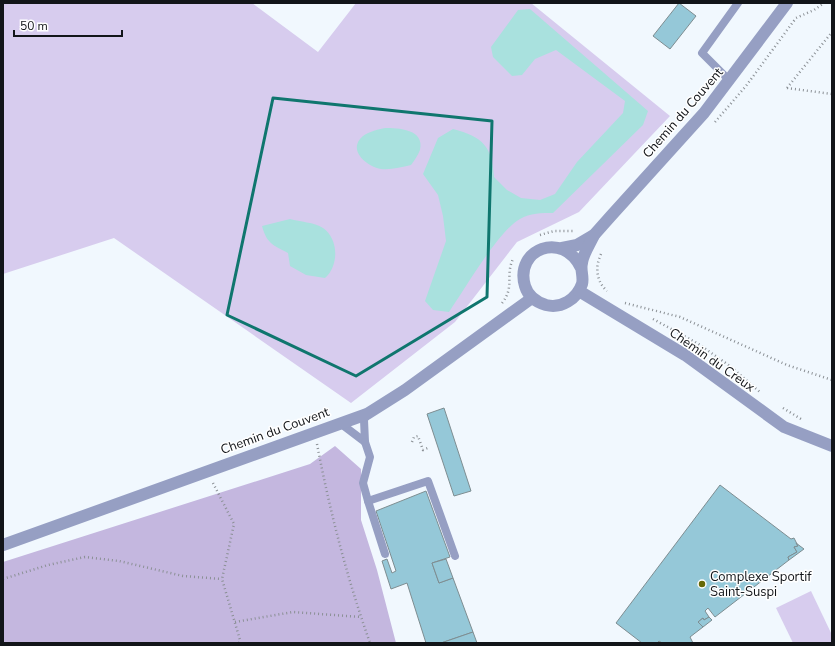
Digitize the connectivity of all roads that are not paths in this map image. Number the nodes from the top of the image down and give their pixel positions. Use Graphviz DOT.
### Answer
graph roads {
  1 [pos="738,3"];
  2 [pos="787,3"];
  3 [pos="730,81"];
  4 [pos="594,235"];
  5 [pos="562,248"];
  6 [pos="581,268"];
  7 [pos="579,291"];
  8 [pos="532,298"];
  9 [pos="367,414"];
  10 [pos="340,423"];
  11 [pos="365,442"];
  12 [pos="832,446"];
  13 [pos="368,501"];
  14 [pos="3,545"];
  15 [pos="385,554"];
  16 [pos="455,556"];
  1 -- 3 [label="lane"];
  2 -- 3 [label="street, Chemin du Couvent"];
  3 -- 4 [label="street, Chemin du Couvent"];
  4 -- 5 [label="street, Chemin du Couvent"];
  4 -- 6 [label="street, Chemin du Couvent"];
  5 -- 6 [label="street"];
  5 -- 8 [label="street, Chemin du Couvent"];
  6 -- 7 [label="street, Chemin du Couvent"];
  7 -- 8 [label="street"];
  7 -- 12 [label="street, Chemin du Creux"];
  8 -- 9 [label="street, Chemin du Couvent"];
  9 -- 10 [label="street, Chemin du Couvent"];
  9 -- 11 [label="lane"];
  10 -- 11 [label="lane"];
  10 -- 14 [label="street, Chemin du Couvent"];
  11 -- 13 [label="lane"];
  13 -- 15 [label="lane"];
  13 -- 16 [label="lane"];
}
